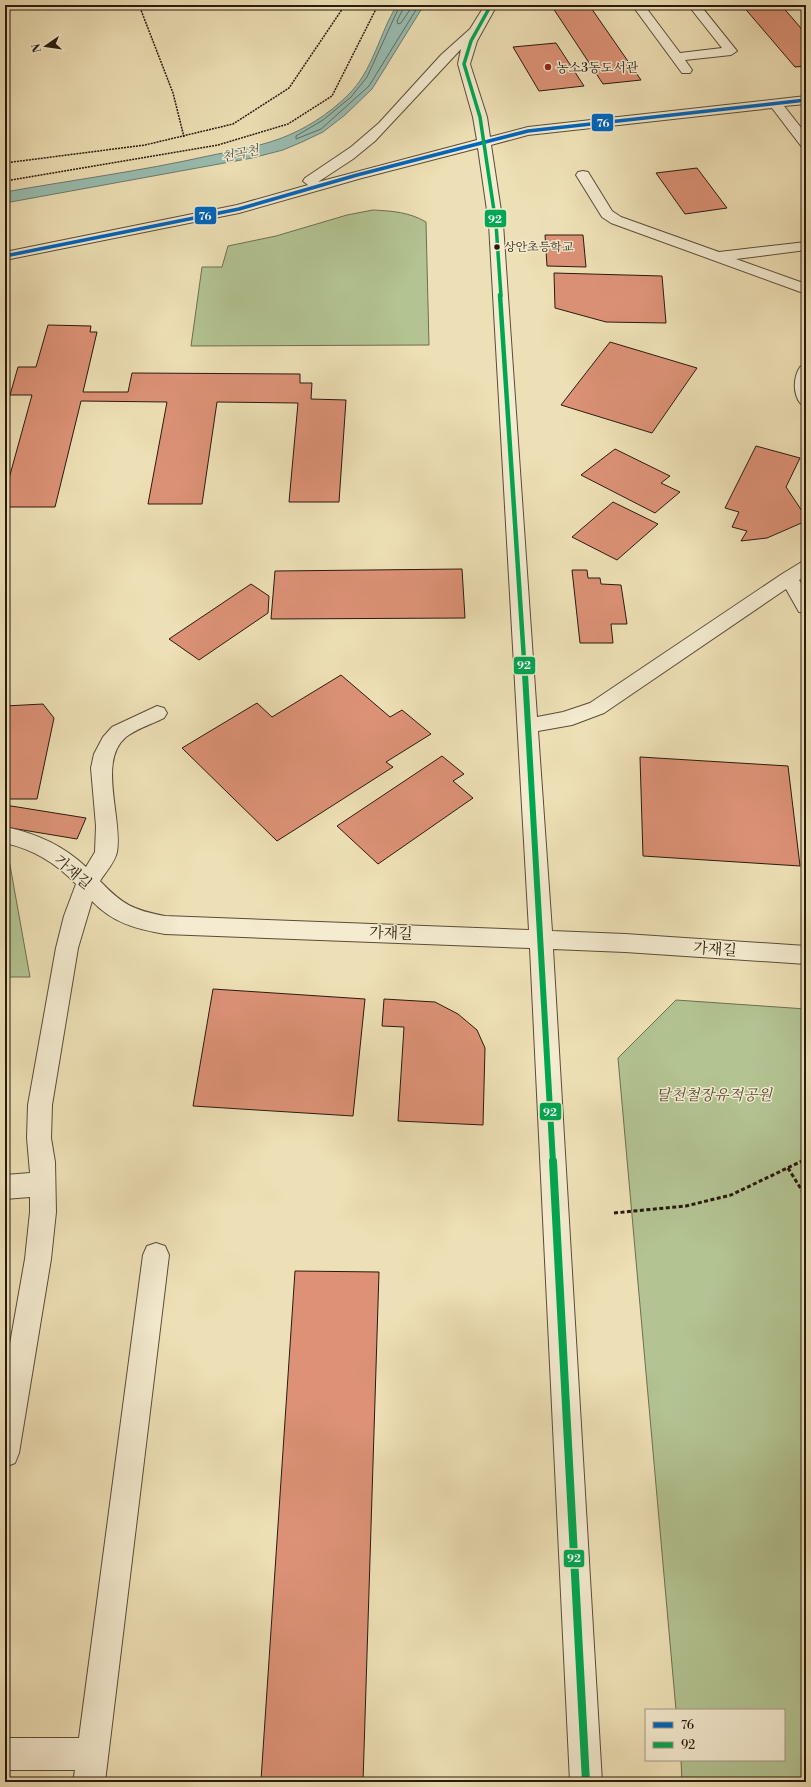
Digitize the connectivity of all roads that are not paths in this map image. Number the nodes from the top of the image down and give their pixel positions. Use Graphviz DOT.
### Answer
graph roads {
  1 [pos="491,5"];
  2 [pos="638,5"];
  3 [pos="694,5"];
  4 [pos="479,26"];
  5 [pos="677,57"];
  6 [pos="686,70"];
  7 [pos="806,100"];
  8 [pos="775,103"];
  9 [pos="484,141"];
  10 [pos="806,143"];
  11 [pos="583,175"];
  12 [pos="272,200"];
  13 [pos="806,246"];
  14 [pos="5,256"];
  15 [pos="718,257"];
  16 [pos="806,289"];
  17 [pos="806,370"];
  18 [pos="806,400"];
  19 [pos="806,567"];
  20 [pos="789,578"];
  21 [pos="806,607"];
  22 [pos="157,713"];
  23 [pos="528,725"];
  24 [pos="5,835"];
  25 [pos="88,882"];
  26 [pos="540,939"];
  27 [pos="806,955"];
  28 [pos="43,1184"];
  29 [pos="5,1186"];
  30 [pos="156,1255"];
  31 [pos="5,1453"];
  32 [pos="5,1754"];
  33 [pos="91,1768"];
  34 [pos="586,1782"];
  1 -- 4 [label="street"];
  2 -- 5 [label="street"];
  3 -- 5 [label="street"];
  4 -- 9 [label="street"];
  4 -- 12 [label="street"];
  5 -- 6 [label="street"];
  7 -- 8 [label="street"];
  8 -- 9 [label="street"];
  8 -- 10 [label="street"];
  9 -- 12 [label="street"];
  9 -- 23 [label="street"];
  11 -- 15 [label="street"];
  12 -- 14 [label="street"];
  13 -- 15 [label="street"];
  15 -- 16 [label="street"];
  17 -- 18 [label="street"];
  19 -- 20 [label="street"];
  20 -- 21 [label="street"];
  20 -- 23 [label="street"];
  22 -- 25 [label="street"];
  23 -- 26 [label="street"];
  24 -- 25 [label="street, 가재길"];
  25 -- 26 [label="street, 가재길"];
  25 -- 28 [label="street"];
  26 -- 27 [label="street, 가재길"];
  26 -- 34 [label="street"];
  28 -- 29 [label="street"];
  28 -- 31 [label="street"];
  30 -- 33 [label="street"];
  32 -- 33 [label="street"];
}
